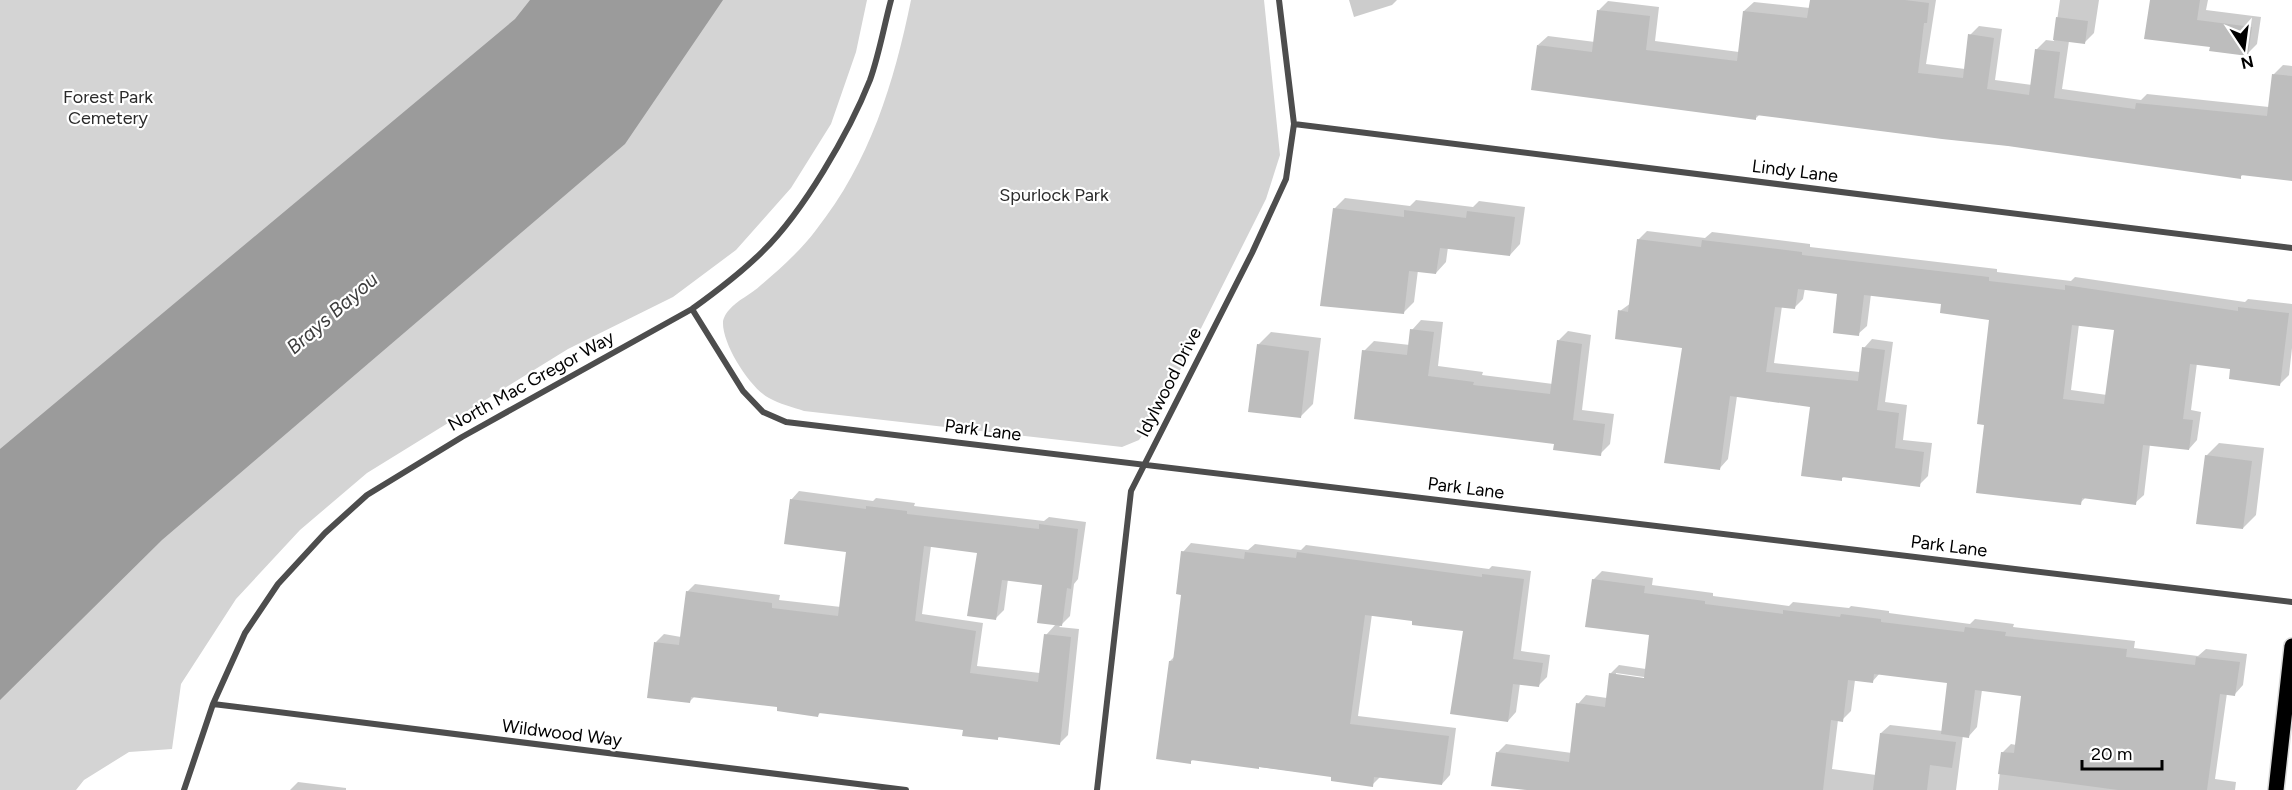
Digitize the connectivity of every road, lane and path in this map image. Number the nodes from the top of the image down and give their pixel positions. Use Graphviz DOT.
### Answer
graph roads {
  1 [pos="891,0"];
  2 [pos="1279,0"];
  3 [pos="1294,124"];
  4 [pos="2292,248"];
  5 [pos="692,309"];
  6 [pos="1144,464"];
  7 [pos="2292,602"];
  8 [pos="2292,646"];
  9 [pos="213,705"];
  10 [pos="184,790"];
  11 [pos="906,790"];
  12 [pos="1097,790"];
  13 [pos="2276,790"];
  1 -- 5 [label="street, North Mac Gregor Way"];
  2 -- 3 [label="street, Idylwood Drive"];
  3 -- 4 [label="street, Lindy Lane"];
  3 -- 6 [label="street, Idylwood Drive"];
  5 -- 6 [label="street, Park Lane"];
  5 -- 9 [label="street, North Mac Gregor Way"];
  6 -- 7 [label="street, Park Lane"];
  6 -- 12 [label="street, Idylwood Drive"];
  8 -- 13 [label="main road"];
  9 -- 10 [label="street, North Mac Gregor Way"];
  9 -- 11 [label="street, Wildwood Way"];
}
